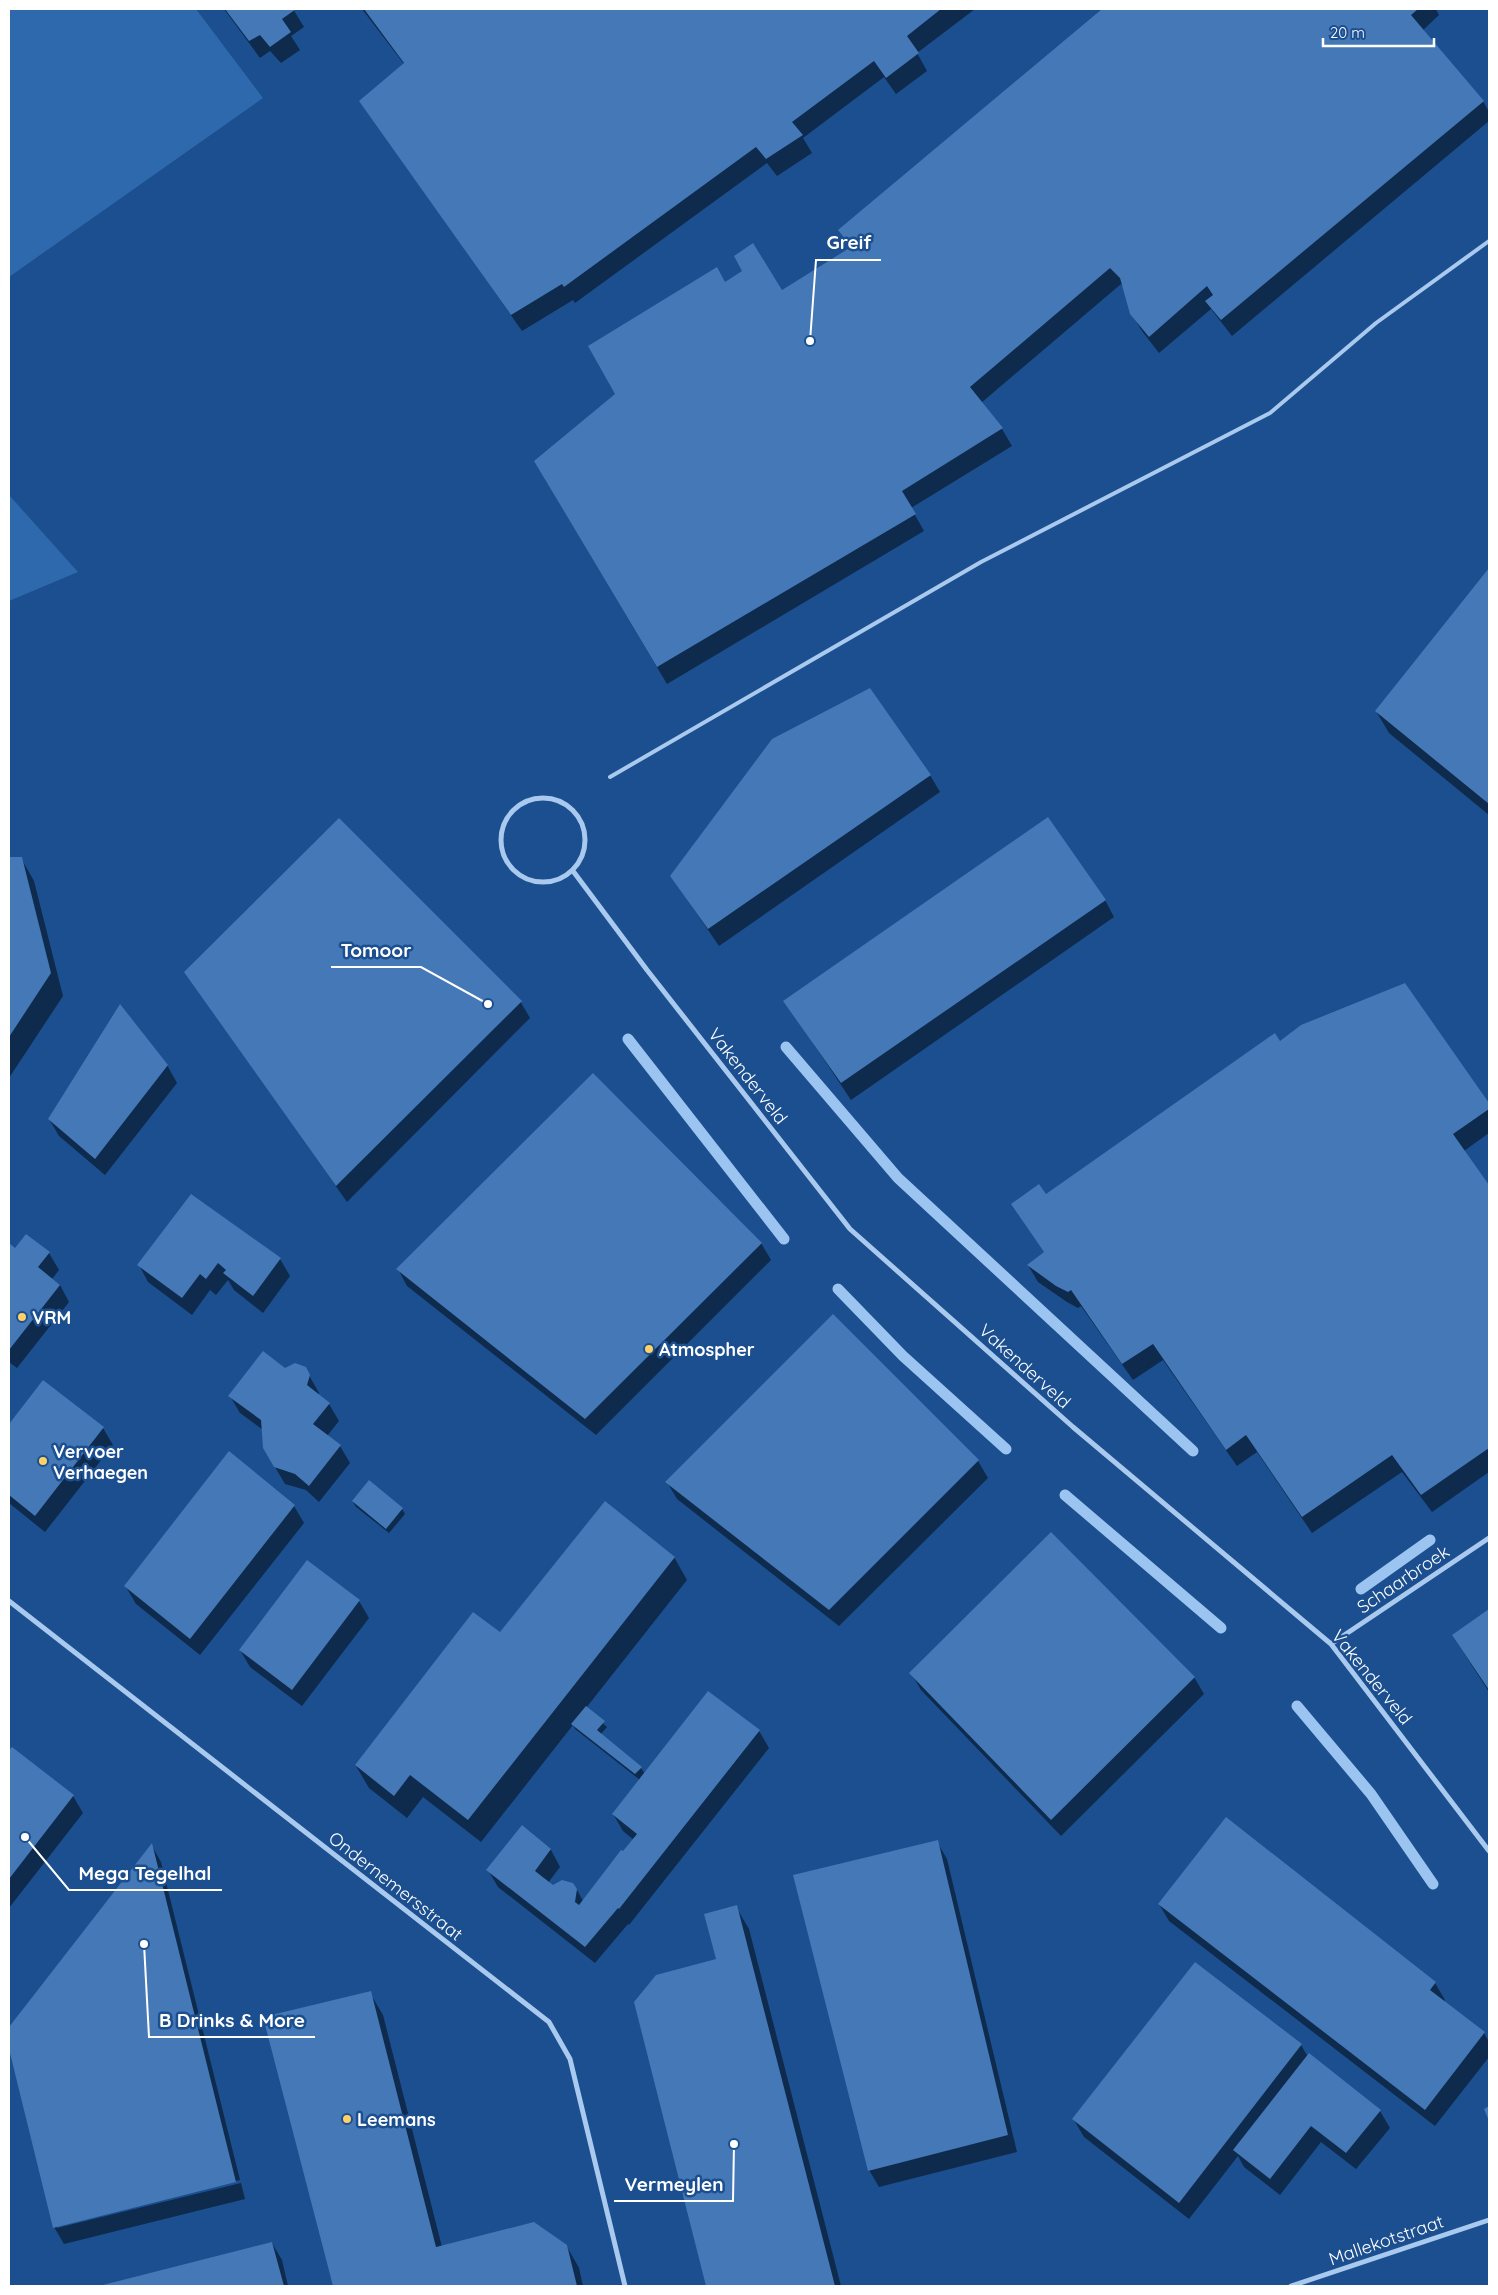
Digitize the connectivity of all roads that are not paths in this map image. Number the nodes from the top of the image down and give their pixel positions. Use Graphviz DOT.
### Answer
graph roads {
  1 [pos="1489,240"];
  2 [pos="610,777"];
  3 [pos="573,871"];
  4 [pos="1489,1538"];
  5 [pos="9,1601"];
  6 [pos="1331,1644"];
  7 [pos="1489,1851"];
  8 [pos="1489,2220"];
  9 [pos="625,2286"];
  10 [pos="1291,2286"];
  1 -- 2 [label="lane"];
  3 -- 3 [label="street"];
  3 -- 6 [label="street, Vakenderveld"];
  4 -- 6 [label="street, Schaarbroek"];
  5 -- 9 [label="street, Ondernemersstraat"];
  6 -- 7 [label="street, Vakenderveld"];
  8 -- 10 [label="street, Mallekotstraat"];
}
